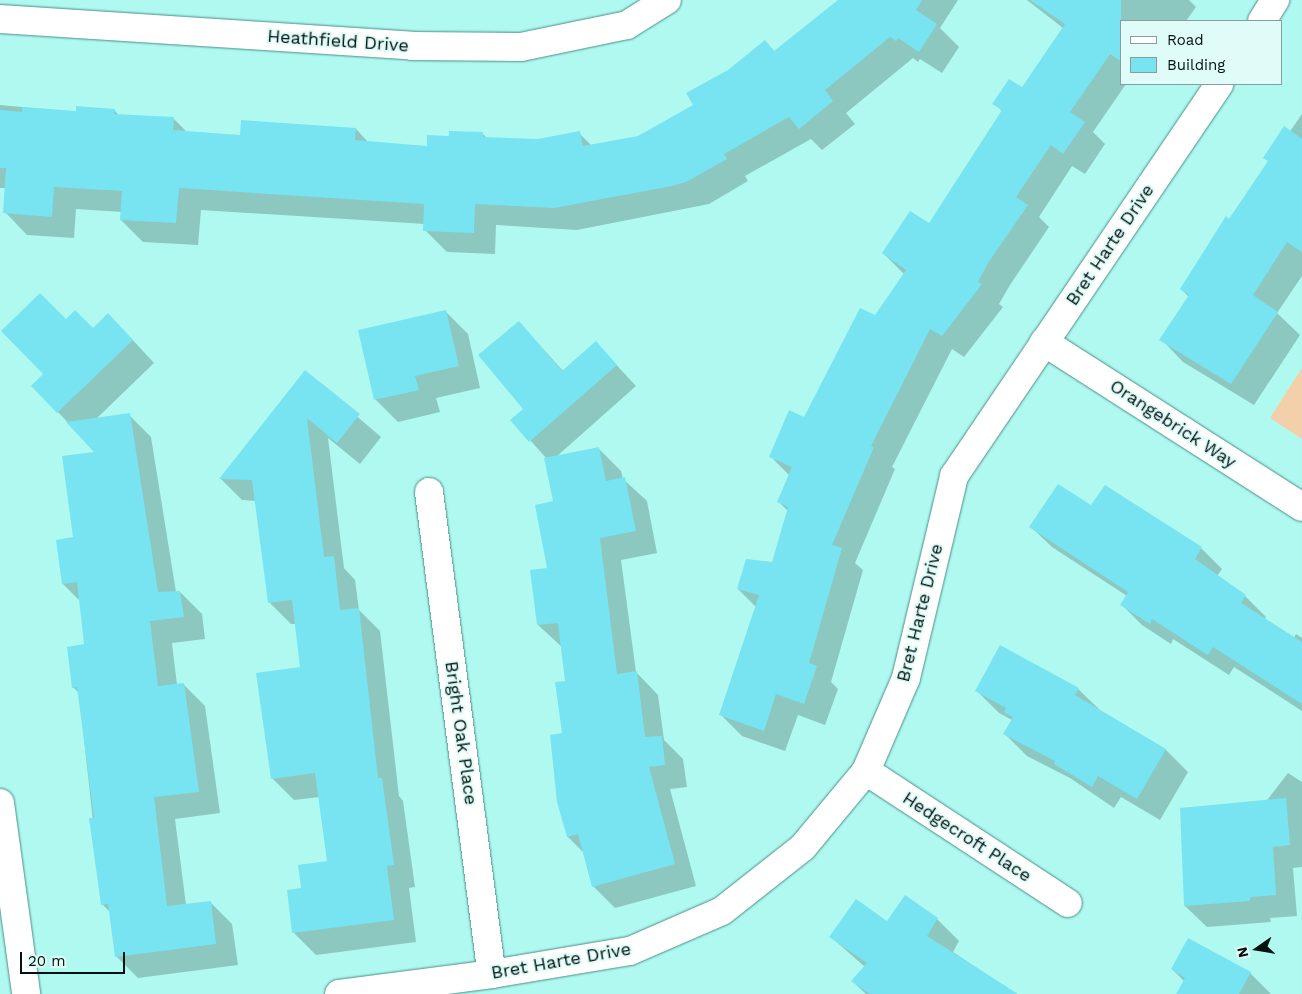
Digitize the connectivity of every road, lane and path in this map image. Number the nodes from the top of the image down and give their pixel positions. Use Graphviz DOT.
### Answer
graph roads {
  1 [pos="668,0"];
  2 [pos="1275,0"];
  3 [pos="0,19"];
  4 [pos="1263,20"];
  5 [pos="1218,85"];
  6 [pos="1044,342"];
  7 [pos="429,492"];
  8 [pos="1302,507"];
  9 [pos="866,771"];
  10 [pos="0,803"];
  11 [pos="1068,903"];
  12 [pos="492,974"];
  13 [pos="26,994"];
  14 [pos="339,994"];
  1 -- 3 [label="street, Heathfield Drive"];
  2 -- 4 [label="street"];
  5 -- 6 [label="street, Bret Harte Drive"];
  6 -- 8 [label="street, Orangebrick Way"];
  6 -- 9 [label="street, Bret Harte Drive"];
  7 -- 12 [label="street, Bright Oak Place"];
  9 -- 11 [label="street, Hedgecroft Place"];
  9 -- 12 [label="street, Bret Harte Drive"];
  10 -- 13 [label="street"];
  12 -- 14 [label="street, Bret Harte Drive"];
}
